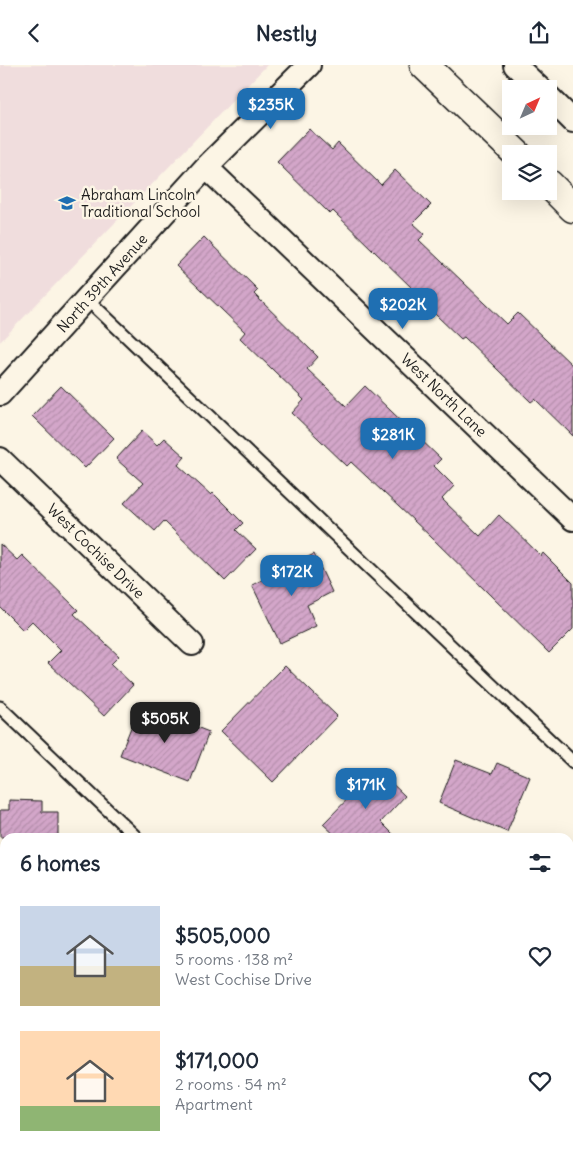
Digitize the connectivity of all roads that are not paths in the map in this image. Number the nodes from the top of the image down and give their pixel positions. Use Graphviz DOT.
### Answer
graph roads {
  1 [pos="309,65"];
  2 [pos="424,65"];
  3 [pos="515,65"];
  4 [pos="531,80"];
  5 [pos="558,106"];
  6 [pos="573,121"];
  7 [pos="508,145"];
  8 [pos="206,167"];
  9 [pos="557,193"];
  10 [pos="573,208"];
  11 [pos="87,299"];
  12 [pos="0,394"];
  13 [pos="0,459"];
  14 [pos="573,519"];
  15 [pos="192,644"];
  16 [pos="1,711"];
  17 [pos="573,763"];
  18 [pos="132,833"];
  1 -- 8 [label="street, North 39th Avenue"];
  2 -- 7 [label="main road"];
  3 -- 4 [label="street"];
  5 -- 6 [label="street"];
  8 -- 11 [label="street, North 39th Avenue"];
  8 -- 14 [label="street, West North Lane"];
  9 -- 10 [label="main road"];
  11 -- 12 [label="street, North 39th Avenue"];
  11 -- 17 [label="lane"];
  13 -- 15 [label="street, West Cochise Drive"];
  16 -- 18 [label="lane"];
}
